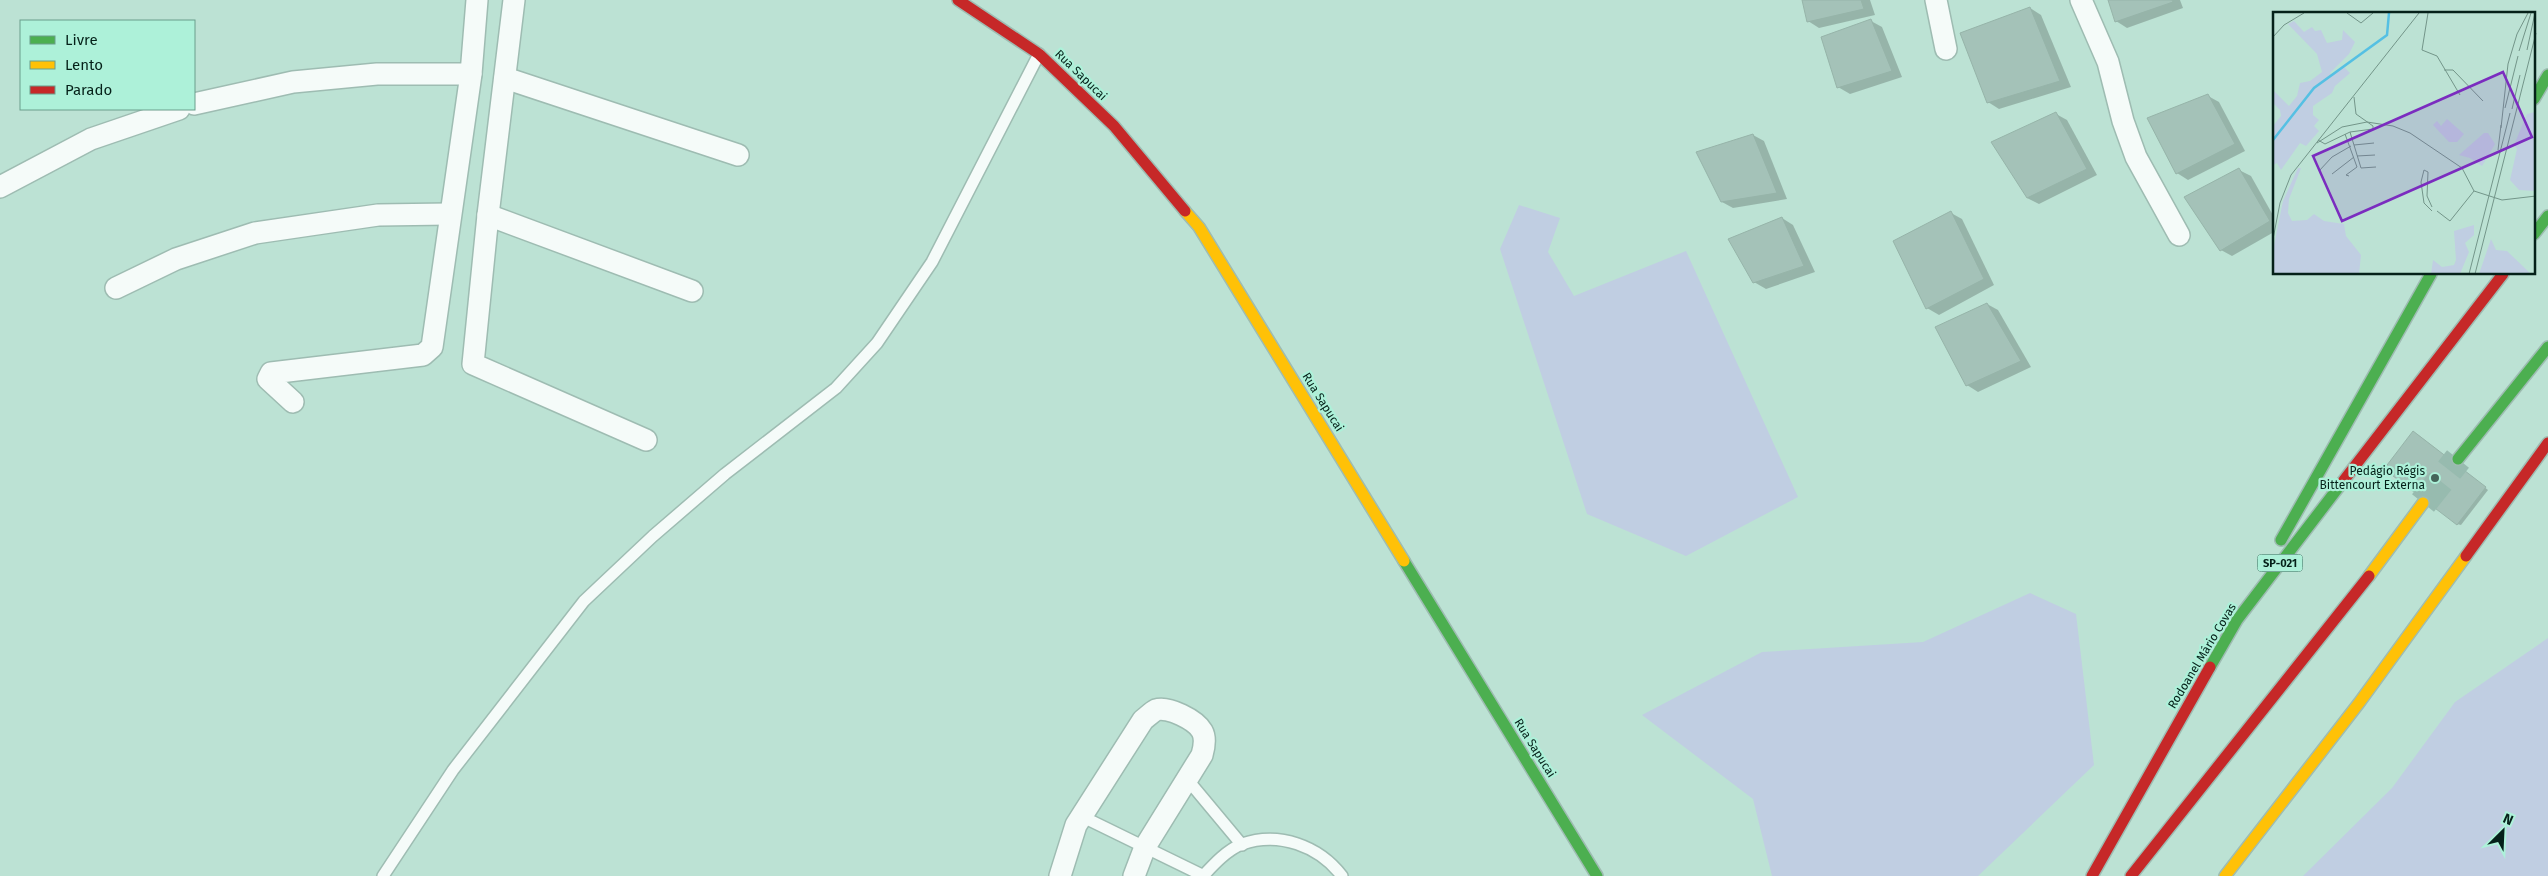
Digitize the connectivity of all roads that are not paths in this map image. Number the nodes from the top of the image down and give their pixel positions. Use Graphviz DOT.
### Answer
graph roads {
  1 [pos="477,0"];
  2 [pos="514,0"];
  3 [pos="958,0"];
  4 [pos="1936,0"];
  5 [pos="2081,0"];
  6 [pos="1946,49"];
  7 [pos="1039,54"];
  8 [pos="471,74"];
  9 [pos="2548,75"];
  10 [pos="505,78"];
  11 [pos="2536,96"];
  12 [pos="195,104"];
  13 [pos="176,110"];
  14 [pos="738,155"];
  15 [pos="0,187"];
  16 [pos="449,214"];
  17 [pos="488,215"];
  18 [pos="2548,216"];
  19 [pos="2536,231"];
  20 [pos="2179,235"];
  21 [pos="2430,275"];
  22 [pos="2502,275"];
  23 [pos="116,288"];
  24 [pos="692,291"];
  25 [pos="2548,347"];
  26 [pos="293,402"];
  27 [pos="646,440"];
  28 [pos="2548,443"];
  29 [pos="2458,459"];
  30 [pos="2423,503"];
  31 [pos="2237,620"];
  32 [pos="1188,779"];
  33 [pos="1082,816"];
  34 [pos="1242,844"];
  35 [pos="1145,847"];
  36 [pos="383,876"];
  37 [pos="1060,876"];
  38 [pos="1134,876"];
  39 [pos="1204,876"];
  40 [pos="1342,876"];
  41 [pos="1597,876"];
  42 [pos="2092,876"];
  43 [pos="2131,876"];
  44 [pos="2225,876"];
  1 -- 8 [label="street"];
  2 -- 10 [label="street"];
  3 -- 7 [label="main road, Rua Sapucai"];
  4 -- 6 [label="street"];
  5 -- 20 [label="street"];
  7 -- 36 [label="lane"];
  7 -- 41 [label="main road, Rua Sapucai"];
  8 -- 12 [label="street"];
  8 -- 16 [label="street"];
  9 -- 11 [label="main road"];
  10 -- 14 [label="street"];
  10 -- 17 [label="street"];
  13 -- 15 [label="street"];
  16 -- 23 [label="street"];
  16 -- 26 [label="street"];
  17 -- 24 [label="street"];
  17 -- 27 [label="street"];
  18 -- 19 [label="main road"];
  21 -- 31 [label="main road"];
  22 -- 31 [label="main road, Rodoanel Mário Covas / SP-021"];
  25 -- 29 [label="main road"];
  28 -- 44 [label="main road"];
  30 -- 43 [label="main road"];
  31 -- 42 [label="main road, Rodoanel Mário Covas / SP-021"];
  32 -- 33 [label="street"];
  32 -- 34 [label="lane"];
  32 -- 35 [label="street"];
  33 -- 35 [label="lane"];
  33 -- 37 [label="street"];
  34 -- 39 [label="lane"];
  34 -- 40 [label="lane"];
  35 -- 38 [label="street"];
  35 -- 39 [label="lane"];
}
